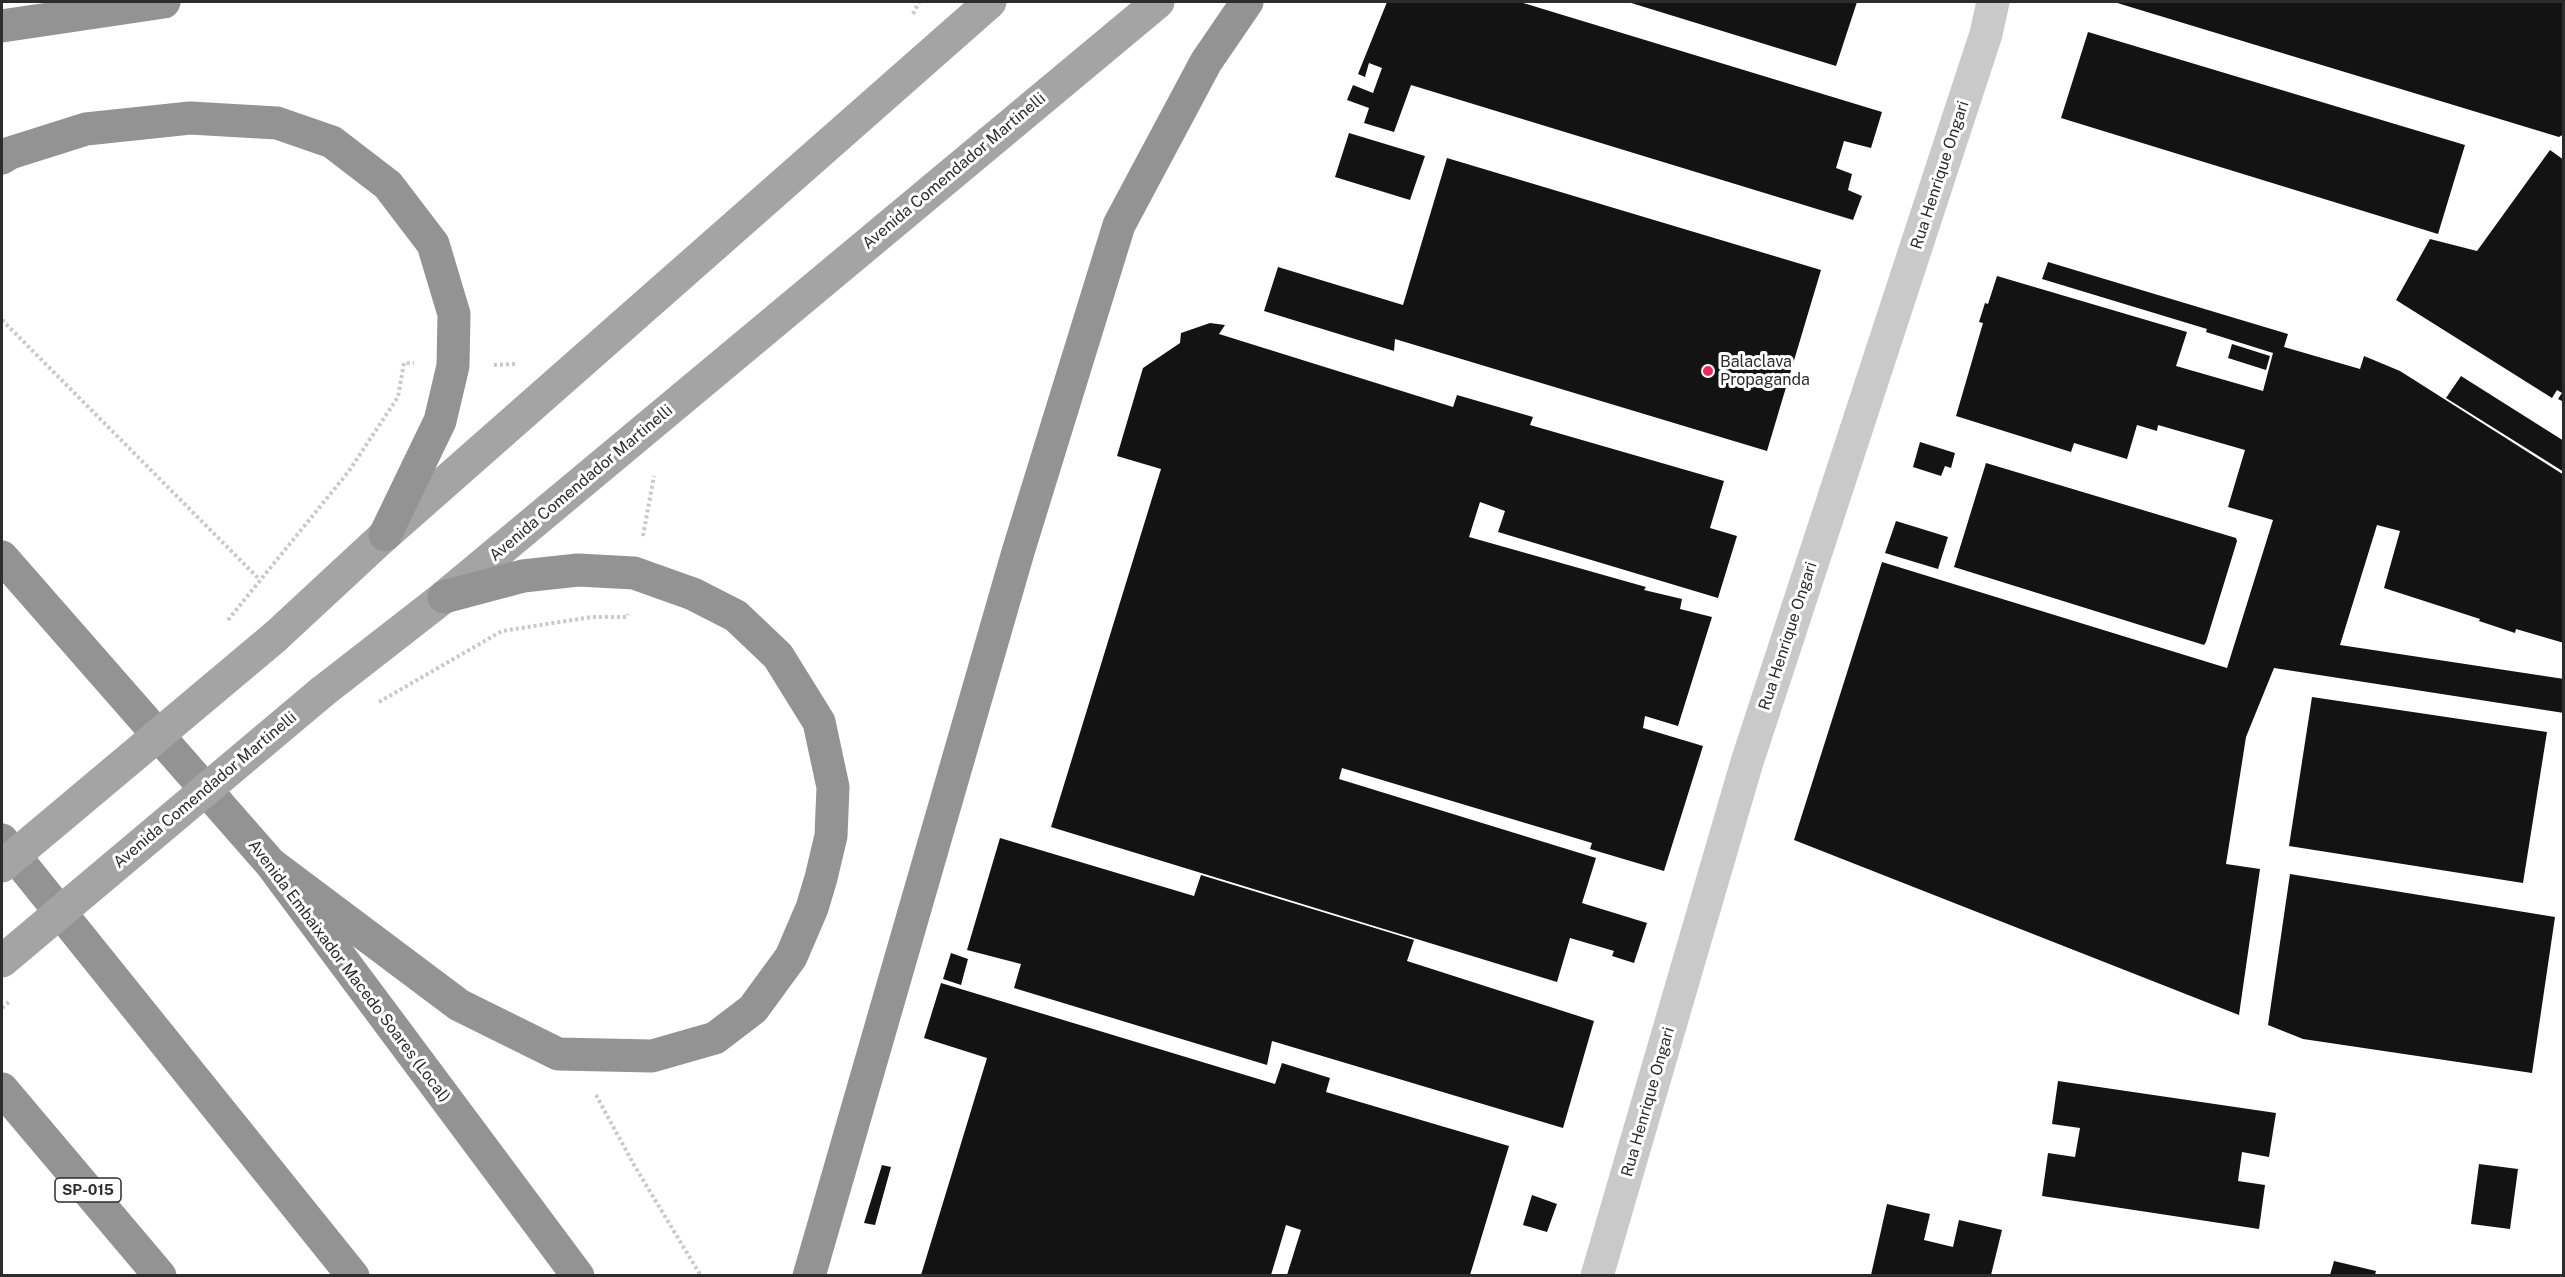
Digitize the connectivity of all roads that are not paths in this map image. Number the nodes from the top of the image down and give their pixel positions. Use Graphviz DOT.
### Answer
graph roads {
  1 [pos="164,2"];
  2 [pos="990,2"];
  3 [pos="1158,2"];
  4 [pos="1247,2"];
  5 [pos="1993,2"];
  6 [pos="2,26"];
  7 [pos="2,158"];
  8 [pos="385,535"];
  9 [pos="2,557"];
  10 [pos="444,597"];
  11 [pos="2,840"];
  12 [pos="271,864"];
  13 [pos="2,866"];
  14 [pos="2,961"];
  15 [pos="2,1089"];
  16 [pos="160,1275"];
  17 [pos="353,1275"];
  18 [pos="578,1275"];
  19 [pos="809,1275"];
  20 [pos="1597,1275"];
  1 -- 6 [label="highway"];
  2 -- 8 [label="main road"];
  3 -- 10 [label="main road, Avenida Comendador Martinelli"];
  4 -- 19 [label="highway"];
  5 -- 20 [label="street, Rua Henrique Ongari"];
  7 -- 8 [label="highway"];
  8 -- 13 [label="main road, bridge"];
  9 -- 12 [label="highway, Avenida Embaixador Macedo Soares (Local)"];
  10 -- 12 [label="highway"];
  10 -- 14 [label="main road, Avenida Comendador Martinelli, bridge"];
  11 -- 17 [label="highway"];
  12 -- 18 [label="highway, Avenida Embaixador Macedo Soares (Local)"];
  15 -- 16 [label="highway, SP-015"];
}
